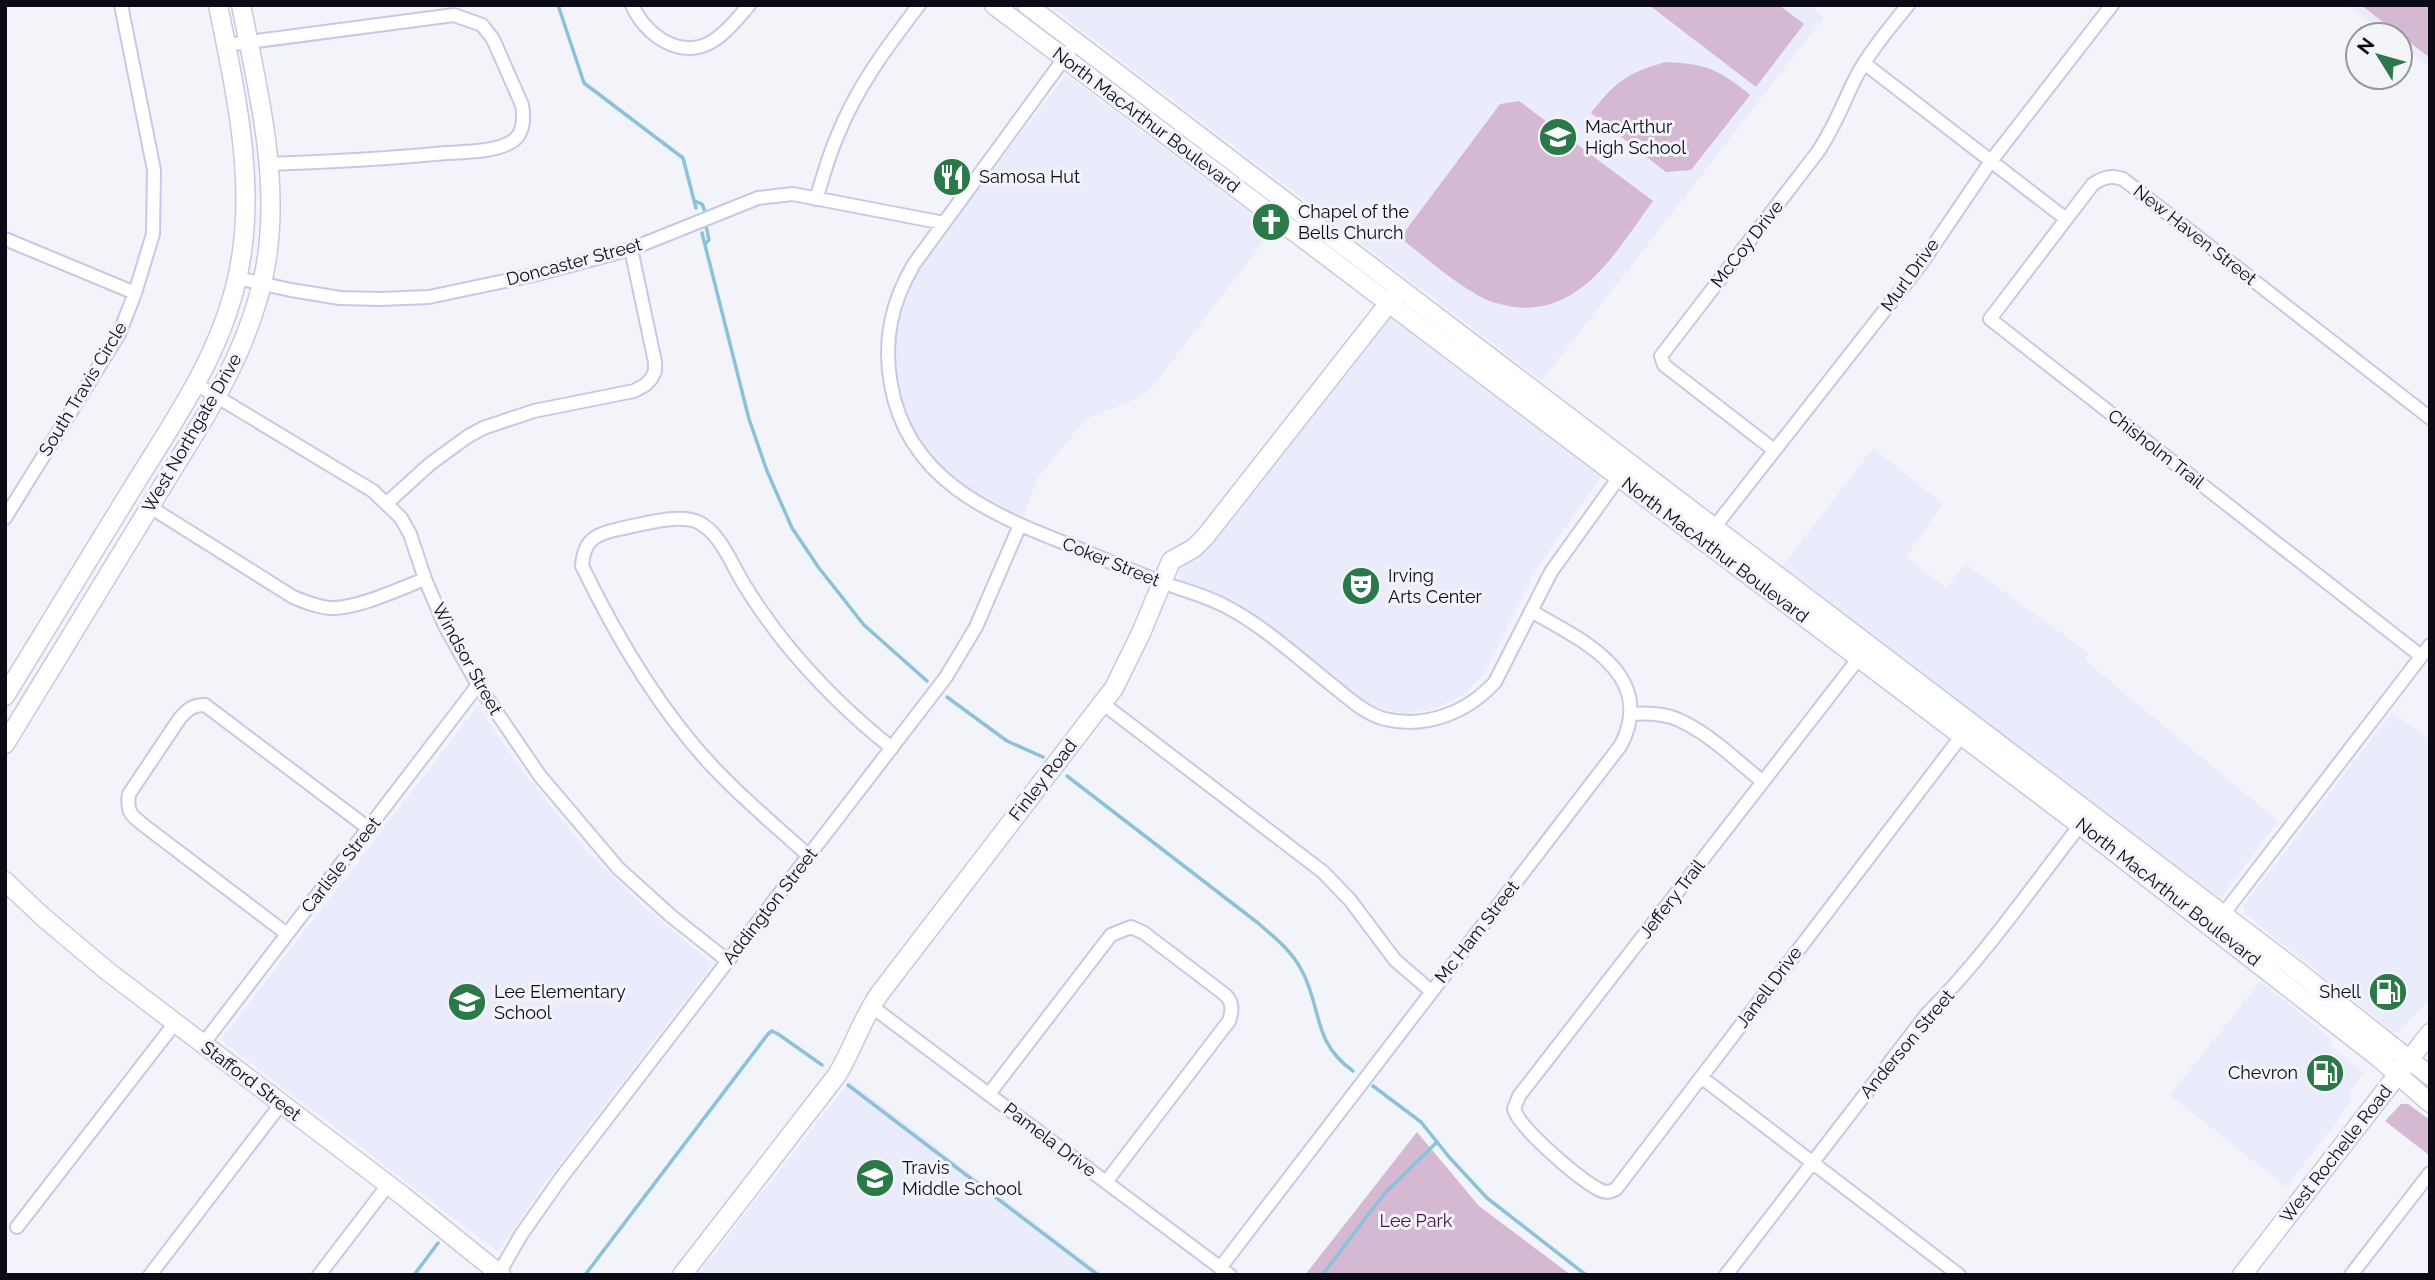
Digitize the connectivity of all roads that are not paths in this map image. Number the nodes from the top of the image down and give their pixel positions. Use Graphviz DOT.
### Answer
graph roads {
  1 [pos="121,5"];
  2 [pos="218,5"];
  3 [pos="241,5"];
  4 [pos="632,5"];
  5 [pos="749,5"];
  6 [pos="919,5"];
  7 [pos="994,5"];
  8 [pos="1027,5"];
  9 [pos="1908,5"];
  10 [pos="2112,5"];
  11 [pos="248,41"];
  12 [pos="1076,42"];
  13 [pos="226,46"];
  14 [pos="1064,58"];
  15 [pos="1864,63"];
  16 [pos="1149,98"];
  17 [pos="1138,114"];
  18 [pos="1223,154"];
  19 [pos="1991,161"];
  20 [pos="268,164"];
  21 [pos="1212,169"];
  22 [pos="816,198"];
  23 [pos="2066,219"];
  24 [pos="944,223"];
  25 [pos="5,239"];
  26 [pos="1345,246"];
  27 [pos="631,250"];
  28 [pos="1334,262"];
  29 [pos="237,278"];
  30 [pos="262,282"];
  31 [pos="1400,288"];
  32 [pos="135,293"];
  33 [pos="1388,303"];
  34 [pos="196,384"];
  35 [pos="218,395"];
  36 [pos="2430,418"];
  37 [pos="1774,450"];
  38 [pos="1629,462"];
  39 [pos="1618,477"];
  40 [pos="387,503"];
  41 [pos="150,507"];
  42 [pos="5,518"];
  43 [pos="1020,525"];
  44 [pos="1709,534"];
  45 [pos="425,579"];
  46 [pos="1162,583"];
  47 [pos="1531,611"];
  48 [pos="2430,645"];
  49 [pos="1864,652"];
  50 [pos="2421,656"];
  51 [pos="478,685"];
  52 [pos="5,696"];
  53 [pos="1102,704"];
  54 [pos="1631,714"];
  55 [pos="1966,729"];
  56 [pos="5,744"];
  57 [pos="892,748"];
  58 [pos="1763,782"];
  59 [pos="2085,819"];
  60 [pos="368,828"];
  61 [pos="809,856"];
  62 [pos="5,881"];
  63 [pos="2218,920"];
  64 [pos="287,934"];
  65 [pos="2235,943"];
  66 [pos="728,961"];
  67 [pos="2300,973"];
  68 [pos="1431,991"];
  69 [pos="871,1006"];
  70 [pos="175,1023"];
  71 [pos="2430,1033"];
  72 [pos="203,1044"];
  73 [pos="2409,1060"];
  74 [pos="2397,1075"];
  75 [pos="2430,1076"];
  76 [pos="1700,1077"];
  77 [pos="989,1094"];
  78 [pos="2430,1103"];
  79 [pos="281,1104"];
  80 [pos="1551,1153"];
  81 [pos="1812,1162"];
  82 [pos="2430,1173"];
  83 [pos="1107,1182"];
  84 [pos="388,1185"];
  85 [pos="17,1227"];
  86 [pos="1225,1271"];
  87 [pos="499,1274"];
  88 [pos="1727,1274"];
  89 [pos="149,1275"];
  90 [pos="319,1275"];
  91 [pos="682,1275"];
  92 [pos="1959,1275"];
  93 [pos="2242,1275"];
  94 [pos="2351,1275"];
  1 -- 32 [label="street, South Travis Circle"];
  2 -- 13 [label="main road, West Northgate Drive"];
  3 -- 11 [label="main road, West Northgate Drive"];
  4 -- 5 [label="street"];
  6 -- 22 [label="street"];
  7 -- 14 [label="main road, North MacArthur Boulevard"];
  8 -- 12 [label="main road, North MacArthur Boulevard"];
  9 -- 15 [label="street, McCoy Drive"];
  10 -- 19 [label="street, Murl Drive"];
  11 -- 13 [label="street"];
  11 -- 20 [label="main road, West Northgate Drive"];
  11 -- 20 [label="street"];
  12 -- 14 [label="street, Coker Street"];
  12 -- 16 [label="main road, North MacArthur Boulevard"];
  13 -- 29 [label="main road, West Northgate Drive"];
  14 -- 17 [label="main road, North MacArthur Boulevard"];
  14 -- 24 [label="street, Coker Street"];
  15 -- 19 [label="street"];
  15 -- 37 [label="street, McCoy Drive"];
  16 -- 17 [label="main road"];
  16 -- 18 [label="main road, North MacArthur Boulevard"];
  17 -- 21 [label="main road, North MacArthur Boulevard"];
  18 -- 21 [label="main road"];
  18 -- 26 [label="main road, North MacArthur Boulevard"];
  19 -- 23 [label="street"];
  19 -- 37 [label="street, Murl Drive"];
  20 -- 30 [label="main road, West Northgate Drive"];
  21 -- 28 [label="main road, North MacArthur Boulevard"];
  22 -- 24 [label="street, Doncaster Street"];
  22 -- 27 [label="street, Doncaster Street"];
  23 -- 36 [label="street, New Haven Street"];
  23 -- 50 [label="street, Chisholm Trail"];
  24 -- 43 [label="street, Coker Street"];
  25 -- 32 [label="street"];
  26 -- 28 [label="main road"];
  26 -- 31 [label="main road, North MacArthur Boulevard"];
  27 -- 30 [label="street, Doncaster Street"];
  27 -- 40 [label="street"];
  28 -- 33 [label="main road, North MacArthur Boulevard"];
  29 -- 30 [label="street, Doncaster Street"];
  29 -- 34 [label="main road, West Northgate Drive"];
  30 -- 35 [label="main road, West Northgate Drive"];
  31 -- 33 [label="main road, Finley Road"];
  31 -- 38 [label="main road, North MacArthur Boulevard"];
  32 -- 42 [label="street, South Travis Circle"];
  33 -- 39 [label="main road, North MacArthur Boulevard"];
  33 -- 46 [label="main road, Finley Road"];
  34 -- 35 [label="street, Windsor Street"];
  34 -- 52 [label="main road, West Northgate Drive"];
  35 -- 40 [label="street, Windsor Street"];
  35 -- 41 [label="main road, West Northgate Drive"];
  37 -- 44 [label="street, Murl Drive"];
  38 -- 39 [label="street, Coker Street"];
  38 -- 44 [label="main road, North MacArthur Boulevard"];
  39 -- 44 [label="main road, North MacArthur Boulevard"];
  39 -- 47 [label="street, Coker Street"];
  40 -- 45 [label="street, Windsor Street"];
  41 -- 45 [label="street"];
  41 -- 56 [label="main road, West Northgate Drive"];
  43 -- 46 [label="street, Coker Street"];
  43 -- 57 [label="street, Addington Street"];
  44 -- 49 [label="main road, North MacArthur Boulevard"];
  45 -- 51 [label="street, Windsor Street"];
  46 -- 47 [label="street, Coker Street"];
  46 -- 53 [label="main road, Finley Road"];
  47 -- 54 [label="street"];
  48 -- 50 [label="street"];
  49 -- 55 [label="main road, North MacArthur Boulevard"];
  49 -- 58 [label="street, Jeffery Trail"];
  50 -- 63 [label="street"];
  51 -- 60 [label="street, Carlisle Street"];
  51 -- 66 [label="street, Windsor Street"];
  53 -- 68 [label="street"];
  53 -- 69 [label="main road, Finley Road"];
  54 -- 58 [label="street"];
  54 -- 68 [label="street, Mc Ham Street"];
  55 -- 59 [label="main road, North MacArthur Boulevard"];
  55 -- 76 [label="street, Janell Drive"];
  57 -- 61 [label="street, Addington Street"];
  57 -- 61 [label="street"];
  58 -- 80 [label="street, Jeffery Trail"];
  59 -- 63 [label="main road, North MacArthur Boulevard"];
  59 -- 81 [label="street, Anderson Street"];
  60 -- 64 [label="street, Carlisle Street"];
  60 -- 64 [label="street"];
  61 -- 66 [label="street, Addington Street"];
  62 -- 70 [label="main road, Stafford Street"];
  63 -- 65 [label="main road, North MacArthur Boulevard"];
  63 -- 67 [label="main road, North MacArthur Boulevard"];
  64 -- 72 [label="street, Carlisle Street"];
  65 -- 67 [label="main road"];
  65 -- 74 [label="main road, North MacArthur Boulevard"];
  66 -- 87 [label="street, Addington Street"];
  67 -- 73 [label="main road, North MacArthur Boulevard"];
  68 -- 86 [label="street, Mc Ham Street"];
  69 -- 77 [label="street, Pamela Drive"];
  69 -- 91 [label="main road, Finley Road"];
  70 -- 72 [label="main road, Stafford Street"];
  70 -- 85 [label="street"];
  71 -- 73 [label="main road, West Rochelle Road"];
  72 -- 79 [label="main road, Stafford Street"];
  73 -- 74 [label="main road, West Rochelle Road"];
  73 -- 75 [label="main road, North MacArthur Boulevard"];
  74 -- 78 [label="main road, North MacArthur Boulevard"];
  74 -- 93 [label="main road, West Rochelle Road"];
  76 -- 80 [label="street, Janell Drive"];
  76 -- 81 [label="street"];
  77 -- 83 [label="street, Pamela Drive"];
  77 -- 83 [label="street"];
  79 -- 84 [label="main road, Stafford Street"];
  79 -- 89 [label="street"];
  81 -- 88 [label="street, Anderson Street"];
  81 -- 92 [label="street"];
  82 -- 94 [label="street"];
  83 -- 86 [label="street, Pamela Drive"];
  84 -- 87 [label="main road, Stafford Street"];
  84 -- 90 [label="street"];
}
